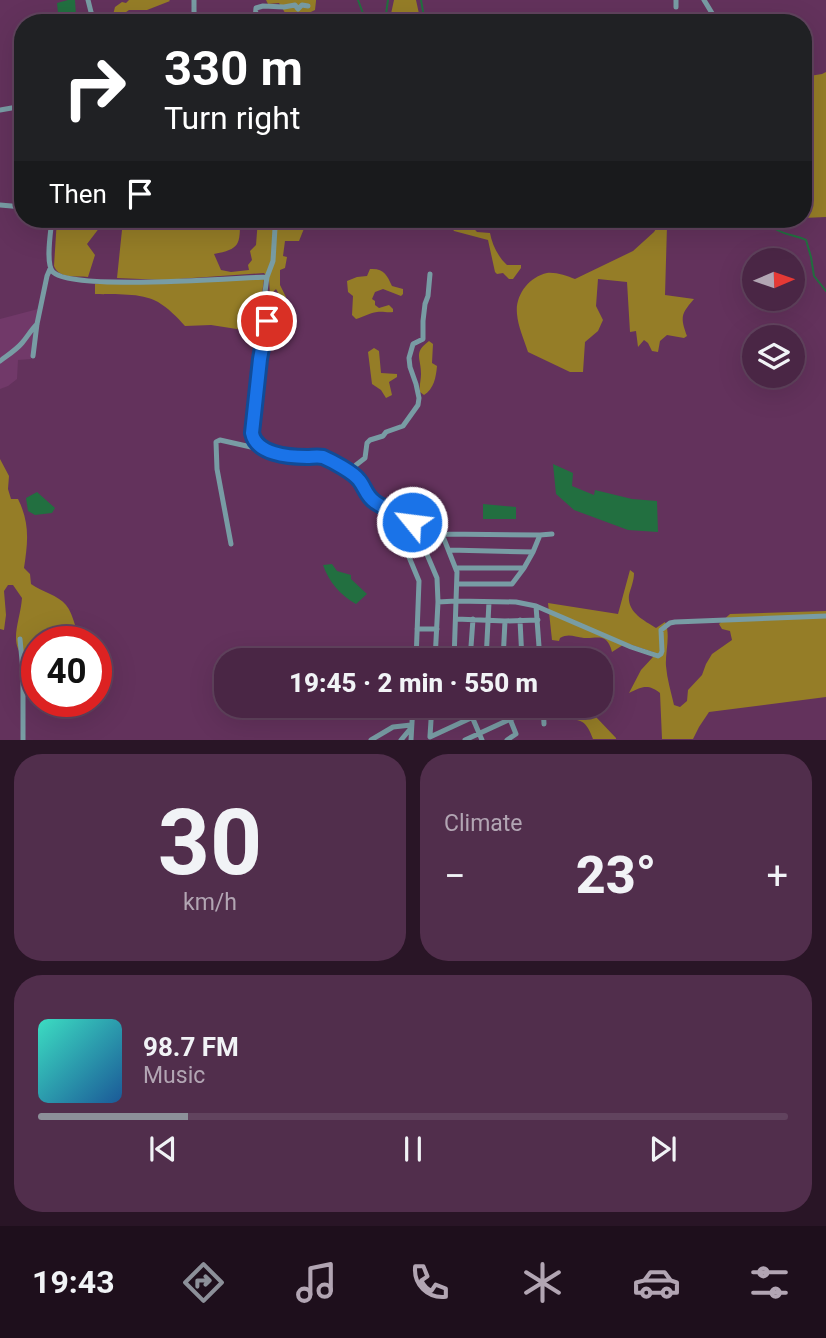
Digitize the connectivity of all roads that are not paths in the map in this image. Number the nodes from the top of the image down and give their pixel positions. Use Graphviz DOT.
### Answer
graph roads {
  1 [pos="308,6"];
  2 [pos="255,14"];
  3 [pos="51,228"];
  4 [pos="275,228"];
  5 [pos="50,269"];
  6 [pos="430,274"];
  7 [pos="267,277"];
  8 [pos="37,324"];
  9 [pos="33,356"];
  10 [pos="0,361"];
  11 [pos="258,445"];
  12 [pos="354,475"];
  13 [pos="418,506"];
  14 [pos="415,525"];
  15 [pos="442,534"];
  16 [pos="552,534"];
  17 [pos="540,535"];
  18 [pos="420,537"];
  19 [pos="231,544"];
  20 [pos="449,550"];
  21 [pos="533,552"];
  22 [pos="456,568"];
  23 [pos="524,568"];
  24 [pos="457,584"];
  25 [pos="512,584"];
  26 [pos="456,601"];
  27 [pos="438,602"];
  28 [pos="489,602"];
  29 [pos="512,602"];
  30 [pos="536,606"];
  31 [pos="826,616"];
  32 [pos="456,619"];
  33 [pos="473,619"];
  34 [pos="489,620"];
  35 [pos="520,620"];
  36 [pos="538,620"];
  37 [pos="505,621"];
  38 [pos="418,629"];
  39 [pos="437,629"];
  40 [pos="20,639"];
  41 [pos="417,648"];
  42 [pos="436,648"];
  43 [pos="455,648"];
  44 [pos="471,648"];
  45 [pos="487,648"];
  46 [pos="504,648"];
  47 [pos="521,648"];
  48 [pos="539,648"];
  49 [pos="412,718"];
  50 [pos="431,718"];
  51 [pos="470,718"];
  52 [pos="472,718"];
  53 [pos="543,718"];
  54 [pos="510,719"];
  55 [pos="544,724"];
  56 [pos="411,727"];
  57 [pos="479,733"];
  58 [pos="430,738"];
  59 [pos="23,740"];
  60 [pos="371,740"];
  61 [pos="401,740"];
  62 [pos="411,740"];
  63 [pos="466,740"];
  64 [pos="482,740"];
  65 [pos="507,740"];
  1 -- 2 [label="street"];
  3 -- 5 [label="street"];
  4 -- 7 [label="street"];
  5 -- 7 [label="street"];
  5 -- 8 [label="street"];
  6 -- 12 [label="street"];
  7 -- 11 [label="street"];
  8 -- 9 [label="street"];
  8 -- 10 [label="street"];
  11 -- 12 [label="street"];
  11 -- 19 [label="street"];
  12 -- 14 [label="street"];
  13 -- 14 [label="street"];
  14 -- 18 [label="street"];
  15 -- 17 [label="street"];
  15 -- 18 [label="street"];
  15 -- 20 [label="street"];
  16 -- 17 [label="street"];
  17 -- 21 [label="street"];
  18 -- 27 [label="street"];
  18 -- 38 [label="street"];
  20 -- 21 [label="street"];
  20 -- 22 [label="street"];
  21 -- 23 [label="street"];
  22 -- 23 [label="street"];
  22 -- 24 [label="street"];
  23 -- 25 [label="street"];
  24 -- 25 [label="street"];
  24 -- 26 [label="street"];
  25 -- 29 [label="street"];
  26 -- 27 [label="street"];
  26 -- 28 [label="street"];
  26 -- 32 [label="street"];
  27 -- 39 [label="street"];
  28 -- 29 [label="street"];
  28 -- 34 [label="street"];
  29 -- 30 [label="street"];
  30 -- 31 [label="street"];
  30 -- 36 [label="street"];
  32 -- 33 [label="street"];
  32 -- 43 [label="street"];
  33 -- 34 [label="street"];
  33 -- 44 [label="street"];
  34 -- 37 [label="street"];
  34 -- 45 [label="street"];
  35 -- 36 [label="street"];
  35 -- 37 [label="street"];
  35 -- 47 [label="street"];
  36 -- 48 [label="street"];
  37 -- 46 [label="street"];
  38 -- 39 [label="street"];
  38 -- 41 [label="street"];
  39 -- 42 [label="street"];
  40 -- 59 [label="street"];
  49 -- 56 [label="street"];
  50 -- 58 [label="street"];
  51 -- 58 [label="street"];
  52 -- 57 [label="street"];
  53 -- 55 [label="street"];
  54 -- 57 [label="street"];
  54 -- 65 [label="street"];
  56 -- 60 [label="street"];
  56 -- 61 [label="street"];
  56 -- 62 [label="street"];
  57 -- 63 [label="street"];
  57 -- 64 [label="street"];
}
